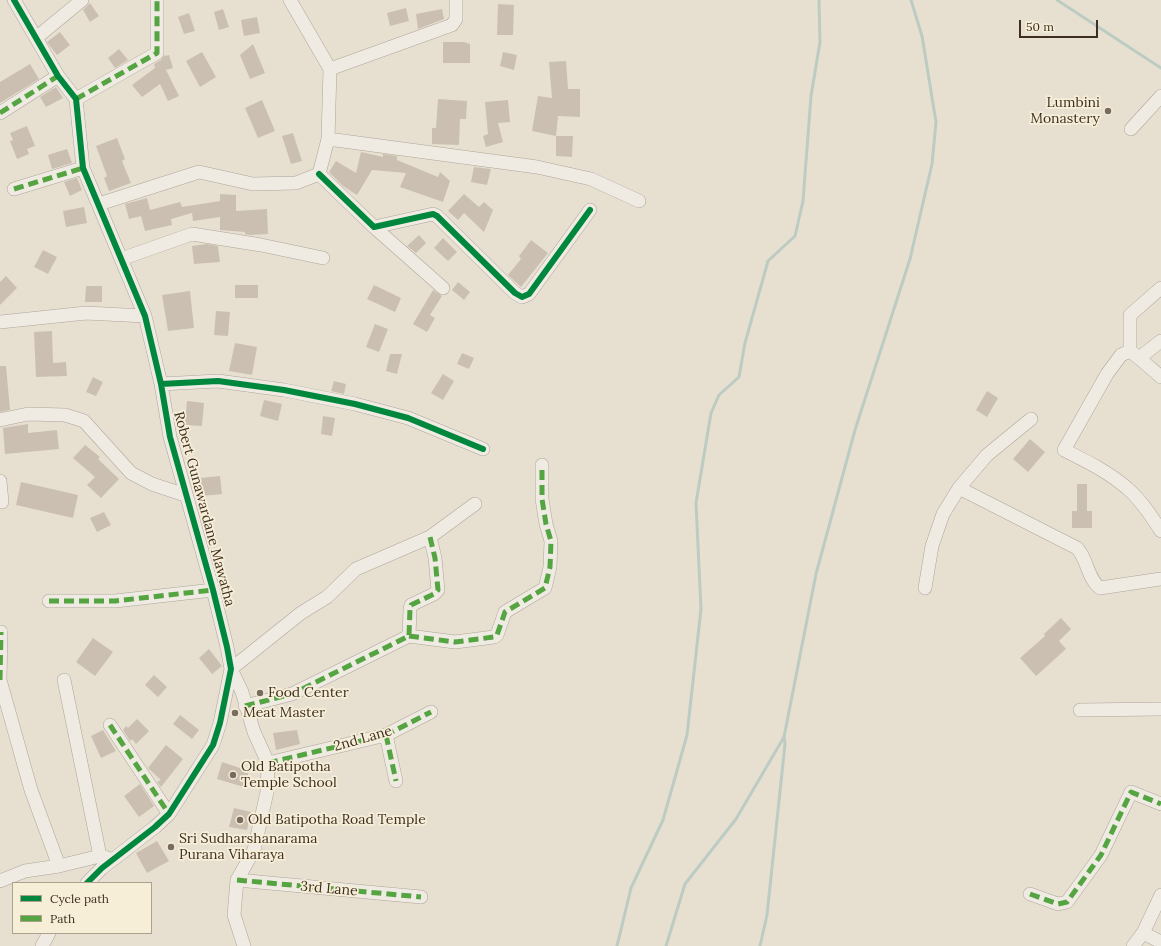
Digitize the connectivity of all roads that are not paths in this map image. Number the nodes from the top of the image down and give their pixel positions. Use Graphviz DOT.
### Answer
graph roads {
  1 [pos="14,0"];
  2 [pos="82,0"];
  3 [pos="157,0"];
  4 [pos="290,0"];
  5 [pos="456,0"];
  6 [pos="36,38"];
  7 [pos="330,69"];
  8 [pos="58,76"];
  9 [pos="1161,96"];
  10 [pos="76,99"];
  11 [pos="0,113"];
  12 [pos="1131,129"];
  13 [pos="328,139"];
  14 [pos="83,168"];
  15 [pos="319,174"];
  16 [pos="14,188"];
  17 [pos="639,200"];
  18 [pos="99,204"];
  19 [pos="590,210"];
  20 [pos="374,227"];
  21 [pos="322,258"];
  22 [pos="121,259"];
  23 [pos="443,288"];
  24 [pos="1161,288"];
  25 [pos="145,316"];
  26 [pos="0,322"];
  27 [pos="1161,341"];
  28 [pos="1134,355"];
  29 [pos="1161,377"];
  30 [pos="162,384"];
  31 [pos="1031,419"];
  32 [pos="0,420"];
  33 [pos="483,449"];
  34 [pos="542,465"];
  35 [pos="0,482"];
  36 [pos="959,488"];
  37 [pos="186,495"];
  38 [pos="2,502"];
  39 [pos="475,504"];
  40 [pos="1161,531"];
  41 [pos="430,537"];
  42 [pos="1161,579"];
  43 [pos="926,588"];
  44 [pos="213,590"];
  45 [pos="49,601"];
  46 [pos="1,632"];
  47 [pos="409,636"];
  48 [pos="231,669"];
  49 [pos="0,680"];
  50 [pos="64,680"];
  51 [pos="246,706"];
  52 [pos="1161,709"];
  53 [pos="1080,710"];
  54 [pos="431,712"];
  55 [pos="110,726"];
  56 [pos="386,735"];
  57 [pos="268,763"];
  58 [pos="396,781"];
  59 [pos="1161,804"];
  60 [pos="169,814"];
  61 [pos="100,856"];
  62 [pos="113,858"];
  63 [pos="59,866"];
  64 [pos="237,880"];
  65 [pos="0,882"];
  66 [pos="88,882"];
  67 [pos="1030,894"];
  68 [pos="1161,895"];
  69 [pos="421,897"];
  70 [pos="1143,933"];
  71 [pos="48,934"];
  72 [pos="1161,942"];
  73 [pos="42,946"];
  74 [pos="244,946"];
  75 [pos="1133,946"];
  1 -- 6 [label="street"];
  2 -- 6 [label="street"];
  3 -- 10 [label="street"];
  4 -- 7 [label="street"];
  5 -- 7 [label="street"];
  6 -- 8 [label="street"];
  7 -- 13 [label="street"];
  8 -- 10 [label="street"];
  8 -- 11 [label="street"];
  9 -- 12 [label="street"];
  10 -- 14 [label="street, Robert Gunawardane Mawatha"];
  13 -- 15 [label="street"];
  13 -- 17 [label="street"];
  14 -- 16 [label="street"];
  14 -- 18 [label="street, Robert Gunawardane Mawatha"];
  15 -- 18 [label="street"];
  15 -- 20 [label="street"];
  18 -- 22 [label="street, Robert Gunawardane Mawatha"];
  19 -- 20 [label="street"];
  20 -- 23 [label="street"];
  21 -- 22 [label="street"];
  22 -- 25 [label="street, Robert Gunawardane Mawatha"];
  24 -- 28 [label="street"];
  25 -- 26 [label="street"];
  25 -- 30 [label="street, Robert Gunawardane Mawatha"];
  27 -- 28 [label="street"];
  28 -- 29 [label="street"];
  28 -- 40 [label="street"];
  30 -- 33 [label="street"];
  30 -- 37 [label="street, Robert Gunawardane Mawatha"];
  31 -- 36 [label="street"];
  32 -- 37 [label="street"];
  34 -- 47 [label="street"];
  35 -- 38 [label="street"];
  36 -- 42 [label="street"];
  36 -- 43 [label="street"];
  37 -- 44 [label="street, Robert Gunawardane Mawatha"];
  39 -- 41 [label="street"];
  41 -- 47 [label="street"];
  41 -- 48 [label="street"];
  44 -- 45 [label="street"];
  44 -- 48 [label="street, Robert Gunawardane Mawatha"];
  46 -- 49 [label="street"];
  47 -- 51 [label="street"];
  48 -- 51 [label="street"];
  48 -- 60 [label="street, Robert Gunawardane Mawatha"];
  49 -- 63 [label="street"];
  50 -- 61 [label="street"];
  51 -- 57 [label="street"];
  52 -- 53 [label="street"];
  54 -- 56 [label="street, 2nd Lane"];
  55 -- 60 [label="street"];
  56 -- 57 [label="street, 2nd Lane"];
  56 -- 58 [label="street"];
  57 -- 64 [label="street"];
  59 -- 67 [label="street"];
  60 -- 62 [label="street, Robert Gunawardane Mawatha"];
  61 -- 62 [label="street"];
  61 -- 63 [label="street"];
  62 -- 66 [label="street, Robert Gunawardane Mawatha"];
  63 -- 65 [label="street"];
  64 -- 69 [label="street, 3rd Lane"];
  64 -- 74 [label="street"];
  68 -- 70 [label="street"];
  70 -- 72 [label="street"];
  70 -- 75 [label="street"];
  71 -- 73 [label="street"];
}
